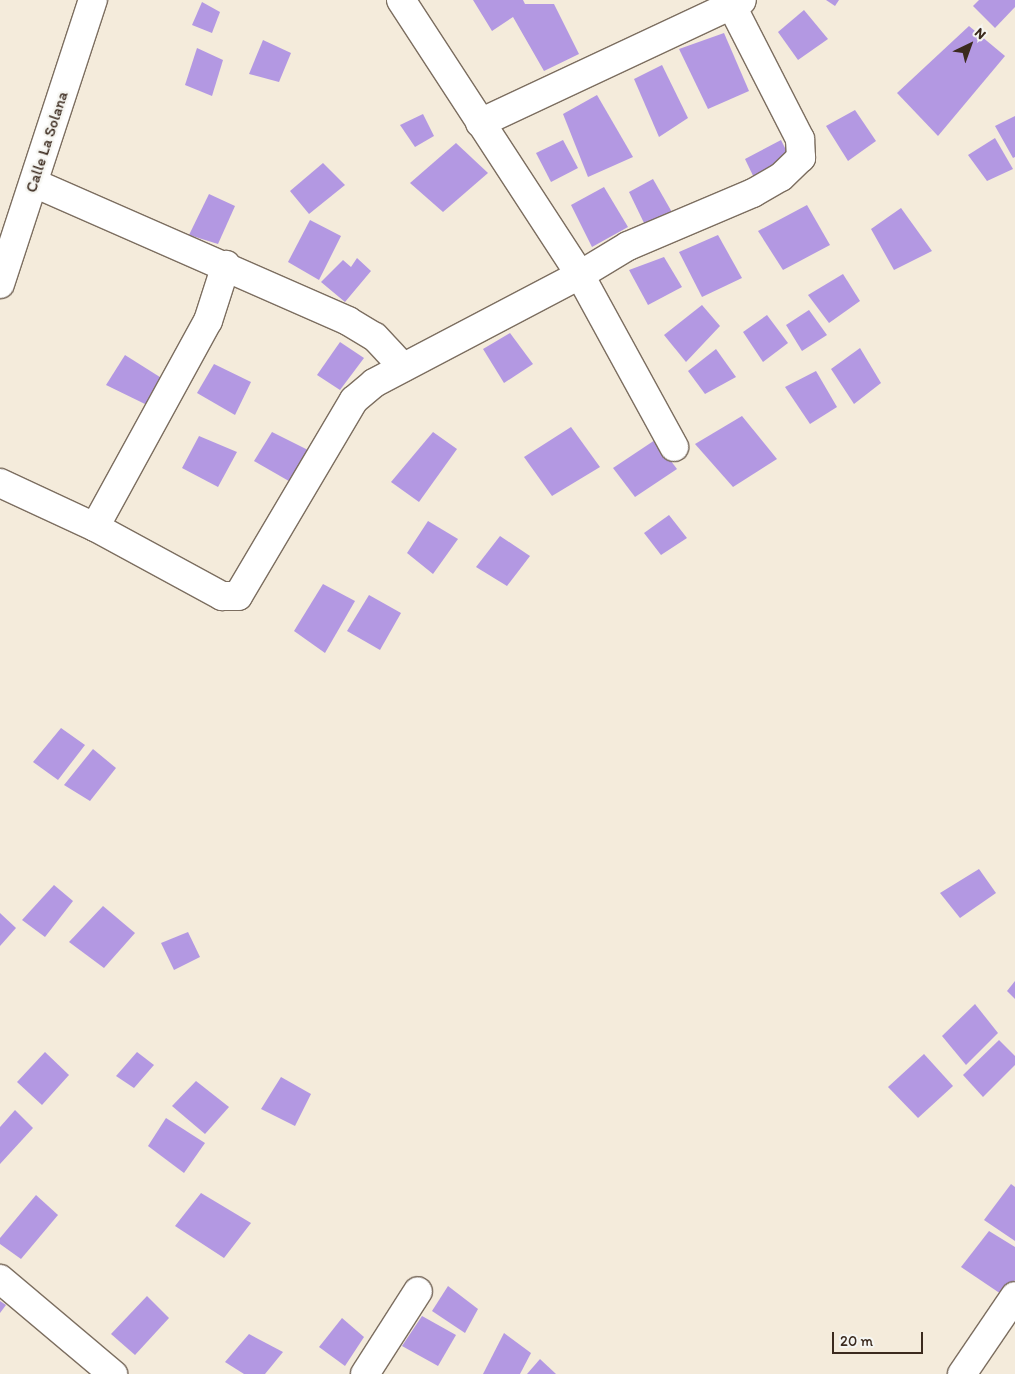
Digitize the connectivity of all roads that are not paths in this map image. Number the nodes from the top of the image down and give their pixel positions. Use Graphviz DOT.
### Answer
graph roads {
  1 [pos="93,0"];
  2 [pos="401,0"];
  3 [pos="734,1"];
  4 [pos="480,123"];
  5 [pos="34,183"];
  6 [pos="226,265"];
  7 [pos="580,275"];
  8 [pos="0,284"];
  9 [pos="403,367"];
  10 [pos="674,447"];
  11 [pos="0,483"];
  12 [pos="95,527"];
  13 [pos="0,1279"];
  14 [pos="418,1291"];
  15 [pos="1015,1296"];
  16 [pos="113,1374"];
  17 [pos="366,1374"];
  18 [pos="962,1374"];
  1 -- 5 [label="street, Calle La Solana"];
  2 -- 4 [label="street"];
  3 -- 4 [label="street"];
  3 -- 7 [label="street"];
  4 -- 7 [label="street"];
  5 -- 6 [label="street"];
  5 -- 8 [label="street, Calle La Solana"];
  6 -- 9 [label="street"];
  6 -- 12 [label="street"];
  7 -- 9 [label="street"];
  7 -- 10 [label="street"];
  9 -- 12 [label="street"];
  11 -- 12 [label="street"];
  13 -- 16 [label="street"];
  14 -- 17 [label="street"];
  15 -- 18 [label="street"];
}
